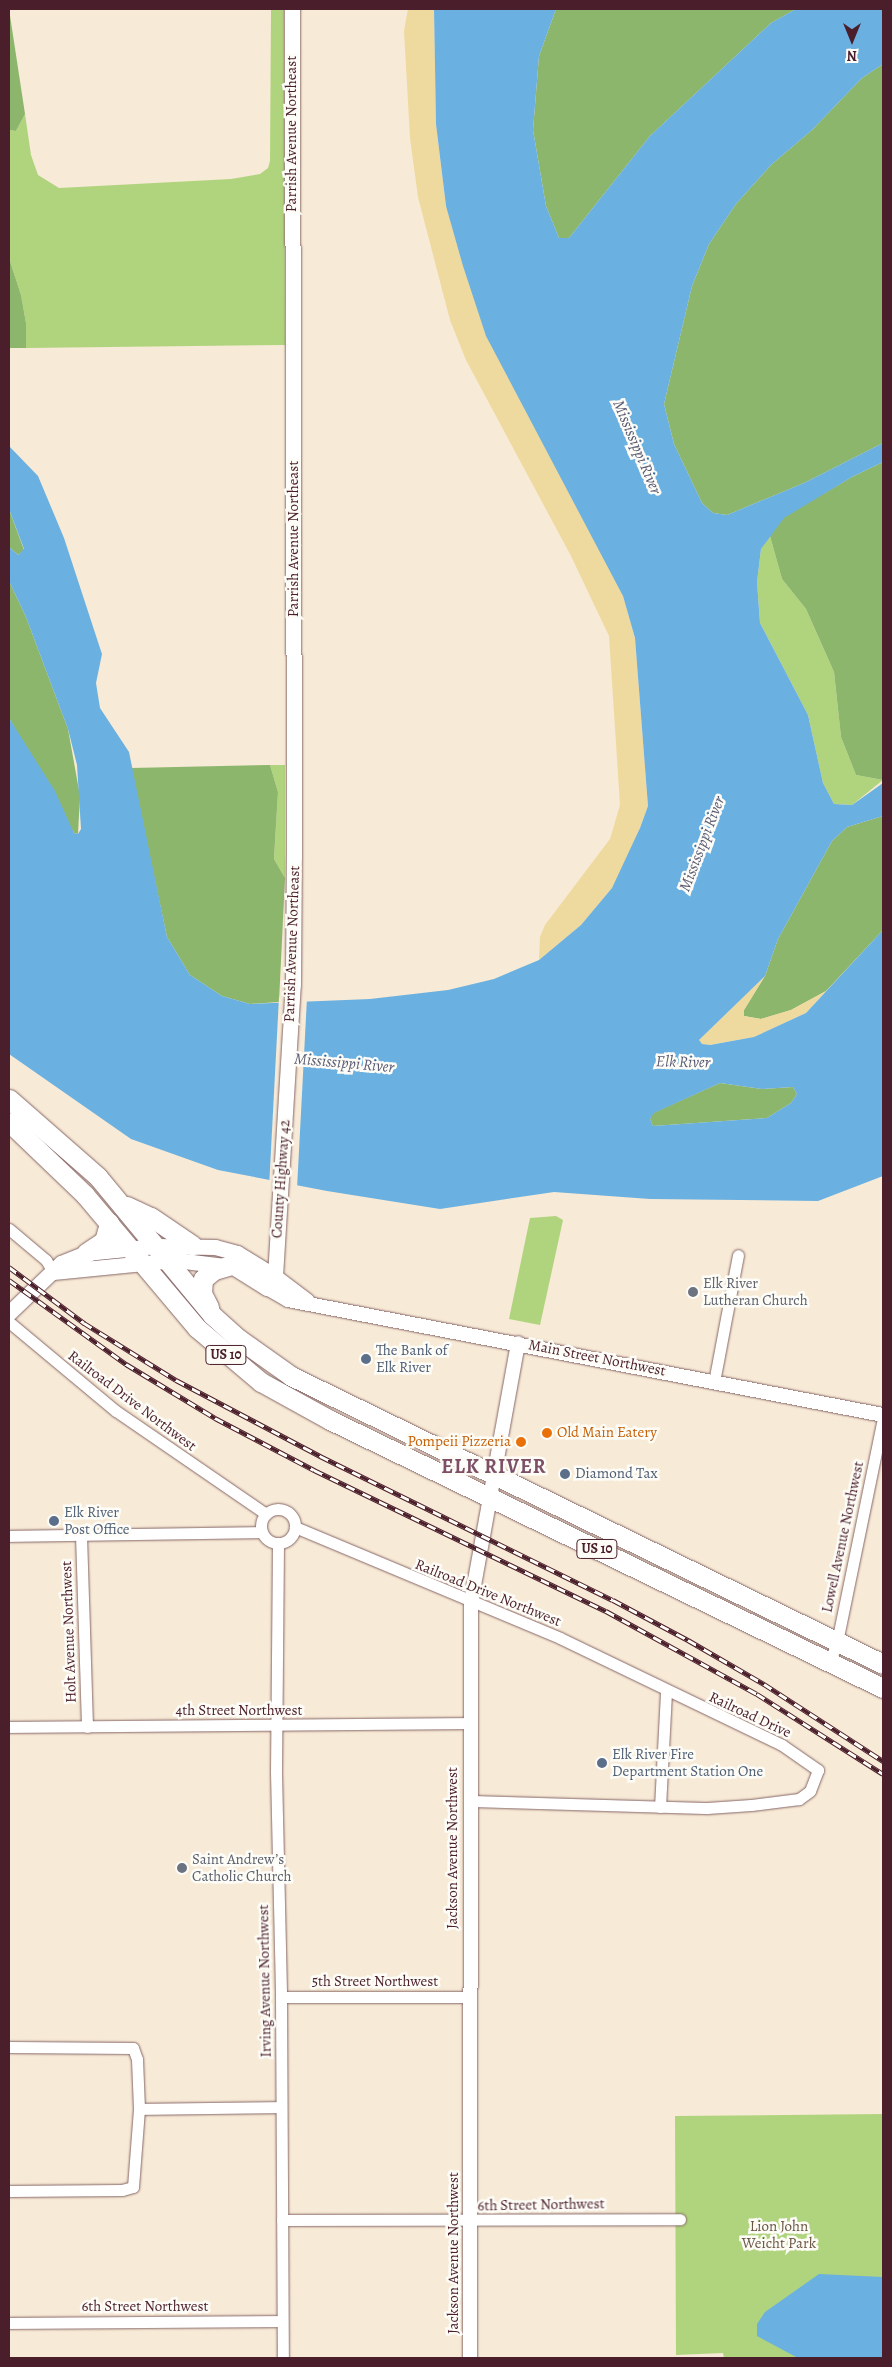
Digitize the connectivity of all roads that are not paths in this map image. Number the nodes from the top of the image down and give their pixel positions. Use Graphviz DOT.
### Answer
graph roads {
  1 [pos="292,9"];
  2 [pos="287,1068"];
  3 [pos="9,1099"];
  4 [pos="9,1122"];
  5 [pos="124,1205"];
  6 [pos="109,1223"];
  7 [pos="9,1228"];
  8 [pos="192,1245"];
  9 [pos="276,1246"];
  10 [pos="132,1248"];
  11 [pos="86,1253"];
  12 [pos="161,1253"];
  13 [pos="738,1255"];
  14 [pos="247,1258"];
  15 [pos="144,1262"];
  16 [pos="228,1266"];
  17 [pos="53,1272"];
  18 [pos="271,1282"];
  19 [pos="9,1314"];
  20 [pos="212,1315"];
  21 [pos="9,1322"];
  22 [pos="518,1343"];
  23 [pos="714,1382"];
  24 [pos="883,1416"];
  25 [pos="496,1476"];
  26 [pos="492,1498"];
  27 [pos="266,1514"];
  28 [pos="295,1527"];
  29 [pos="262,1532"];
  30 [pos="81,1535"];
  31 [pos="9,1536"];
  32 [pos="278,1543"];
  33 [pos="472,1602"];
  34 [pos="837,1642"];
  35 [pos="830,1662"];
  36 [pos="883,1664"];
  37 [pos="883,1688"];
  38 [pos="666,1692"];
  39 [pos="469,1723"];
  40 [pos="278,1726"];
  41 [pos="9,1727"];
  42 [pos="87,1727"];
  43 [pos="469,1802"];
  44 [pos="660,1807"];
  45 [pos="281,1997"];
  46 [pos="469,1997"];
  47 [pos="9,2047"];
  48 [pos="281,2107"];
  49 [pos="139,2109"];
  50 [pos="9,2191"];
  51 [pos="680,2218"];
  52 [pos="282,2220"];
  53 [pos="470,2221"];
  54 [pos="282,2321"];
  55 [pos="9,2323"];
  56 [pos="283,2358"];
  57 [pos="470,2358"];
  1 -- 2 [label="main road, Parrish Avenue Northeast"];
  2 -- 9 [label="main road, County Highway 42"];
  3 -- 5 [label="highway, US 10"];
  4 -- 6 [label="highway, US 10"];
  5 -- 8 [label="highway"];
  5 -- 12 [label="highway, US 10"];
  6 -- 10 [label="highway, US 10"];
  6 -- 11 [label="highway"];
  7 -- 17 [label="street"];
  8 -- 12 [label="main road, Main Street Northwest"];
  8 -- 14 [label="main road, Main Street Northwest"];
  9 -- 14 [label="main road"];
  9 -- 18 [label="main road, County Highway 42"];
  10 -- 11 [label="main road, Main Street Northwest"];
  10 -- 12 [label="main road, Main Street Northwest"];
  10 -- 15 [label="highway, US 10"];
  11 -- 17 [label="main road, Main Street Northwest"];
  12 -- 15 [label="main road, Main Street Northwest"];
  12 -- 16 [label="main road, Main Street Northwest"];
  12 -- 20 [label="highway, US 10"];
  13 -- 23 [label="street"];
  14 -- 18 [label="main road, Main Street Northwest"];
  15 -- 17 [label="main road, Main Street Northwest"];
  15 -- 26 [label="highway, US 10"];
  16 -- 18 [label="main road, Main Street Northwest"];
  16 -- 20 [label="highway"];
  17 -- 19 [label="main road, Main Street Northwest"];
  18 -- 22 [label="street, Main Street Northwest"];
  20 -- 25 [label="highway, US 10"];
  21 -- 27 [label="street, Railroad Drive Northwest"];
  22 -- 23 [label="street, Main Street Northwest"];
  22 -- 25 [label="street, Jackson Avenue Northwest"];
  23 -- 24 [label="street, Main Street Northwest"];
  24 -- 34 [label="street, Lowell Avenue Northwest"];
  25 -- 26 [label="street, Jackson Avenue Northwest"];
  25 -- 34 [label="highway, US 10"];
  26 -- 33 [label="street, Jackson Avenue Northwest"];
  26 -- 35 [label="highway, US 10"];
  27 -- 28 [label="street"];
  27 -- 29 [label="street"];
  28 -- 32 [label="street"];
  28 -- 33 [label="street, Railroad Drive Northwest"];
  29 -- 30 [label="street"];
  29 -- 32 [label="street"];
  30 -- 31 [label="street"];
  30 -- 42 [label="street, Holt Avenue Northwest"];
  32 -- 40 [label="street, Irving Avenue Northwest"];
  33 -- 38 [label="street, Railroad Drive Northwest"];
  33 -- 39 [label="street, Jackson Avenue Northwest"];
  34 -- 35 [label="street, Lowell Avenue Northwest"];
  34 -- 36 [label="highway, US 10"];
  35 -- 37 [label="highway, US 10"];
  38 -- 44 [label="street"];
  38 -- 44 [label="street, Railroad Drive"];
  39 -- 40 [label="street, 4th Street Northwest"];
  39 -- 43 [label="street, Jackson Avenue Northwest"];
  40 -- 42 [label="street, 4th Street Northwest"];
  40 -- 45 [label="street, Irving Avenue Northwest"];
  41 -- 42 [label="street, 4th Street Northwest"];
  43 -- 44 [label="street"];
  43 -- 46 [label="street, Jackson Avenue Northwest"];
  45 -- 46 [label="street, 5th Street Northwest"];
  45 -- 48 [label="street, Irving Avenue Northwest"];
  46 -- 53 [label="street, Jackson Avenue Northwest"];
  47 -- 49 [label="street"];
  48 -- 49 [label="street"];
  48 -- 52 [label="street, Irving Avenue Northwest"];
  49 -- 50 [label="street"];
  51 -- 53 [label="street, 6th Street Northwest"];
  52 -- 53 [label="street, 6th Street Northwest"];
  52 -- 54 [label="street, Irving Avenue Northwest"];
  53 -- 57 [label="street, Jackson Avenue Northwest"];
  54 -- 55 [label="street, 6th Street Northwest"];
  54 -- 56 [label="street, Irving Avenue Northwest"];
}
